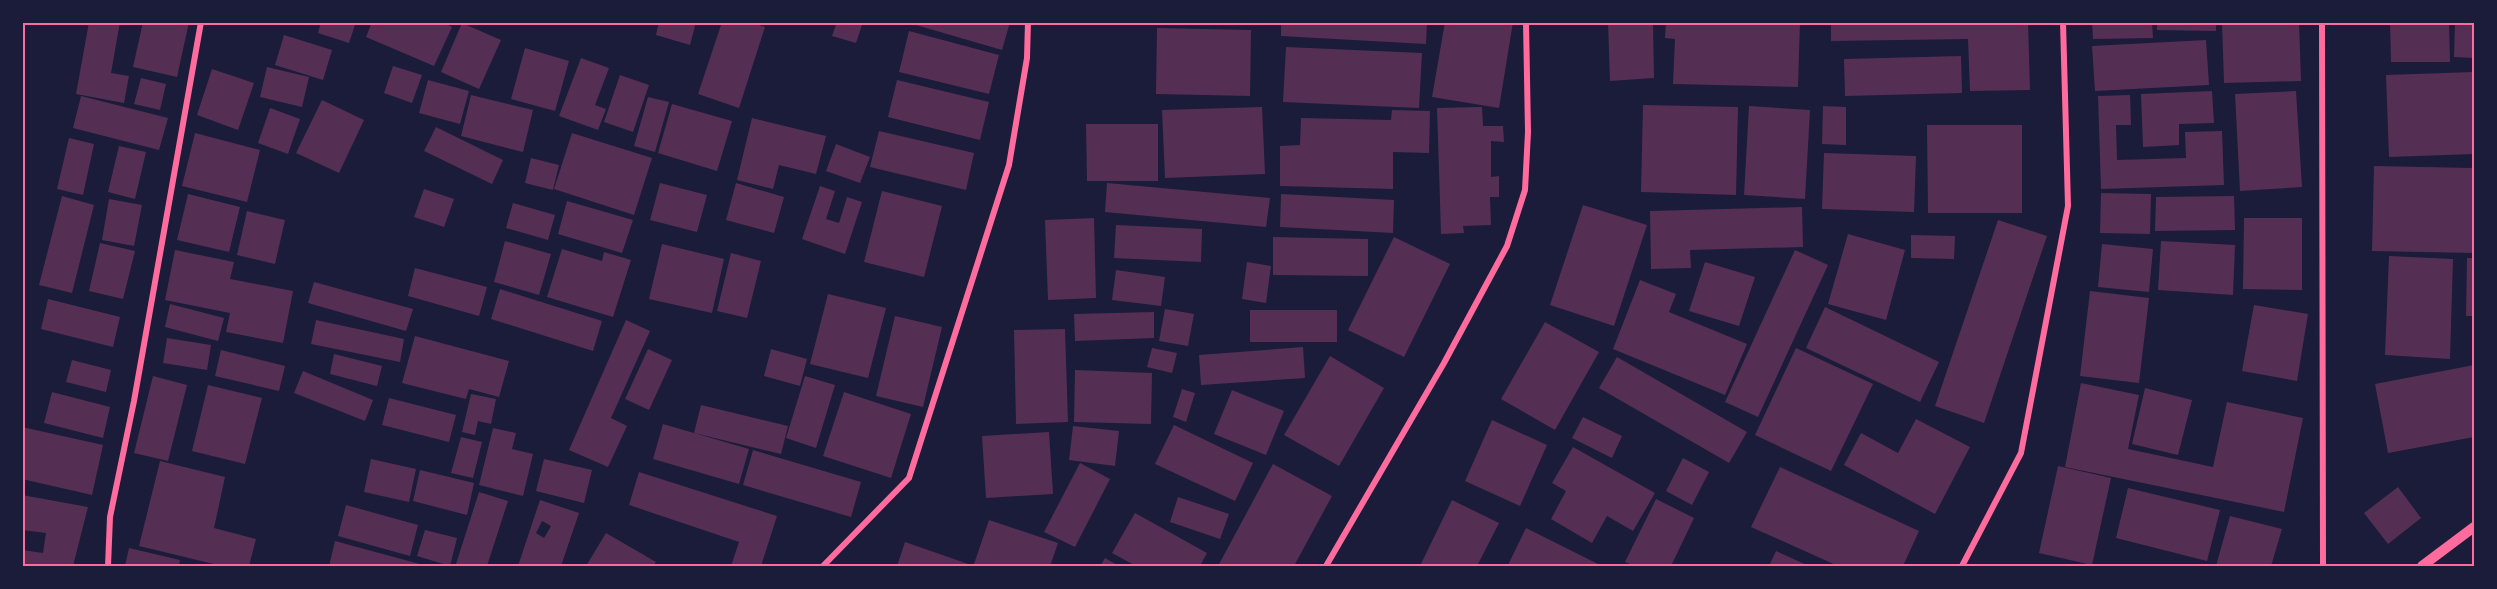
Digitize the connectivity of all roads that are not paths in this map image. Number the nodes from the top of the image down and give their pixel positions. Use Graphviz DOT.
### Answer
graph roads {
  1 [pos="201,22"];
  2 [pos="1028,22"];
  3 [pos="1526,22"];
  4 [pos="2063,22"];
  5 [pos="2322,22"];
  6 [pos="2475,526"];
  7 [pos="108,567"];
  8 [pos="822,567"];
  9 [pos="1326,567"];
  10 [pos="1962,567"];
  11 [pos="2323,567"];
  12 [pos="2422,567"];
  1 -- 7 [label="street"];
  2 -- 8 [label="street"];
  3 -- 9 [label="street"];
  4 -- 10 [label="street"];
  5 -- 11 [label="street"];
  6 -- 12 [label="street"];
}
